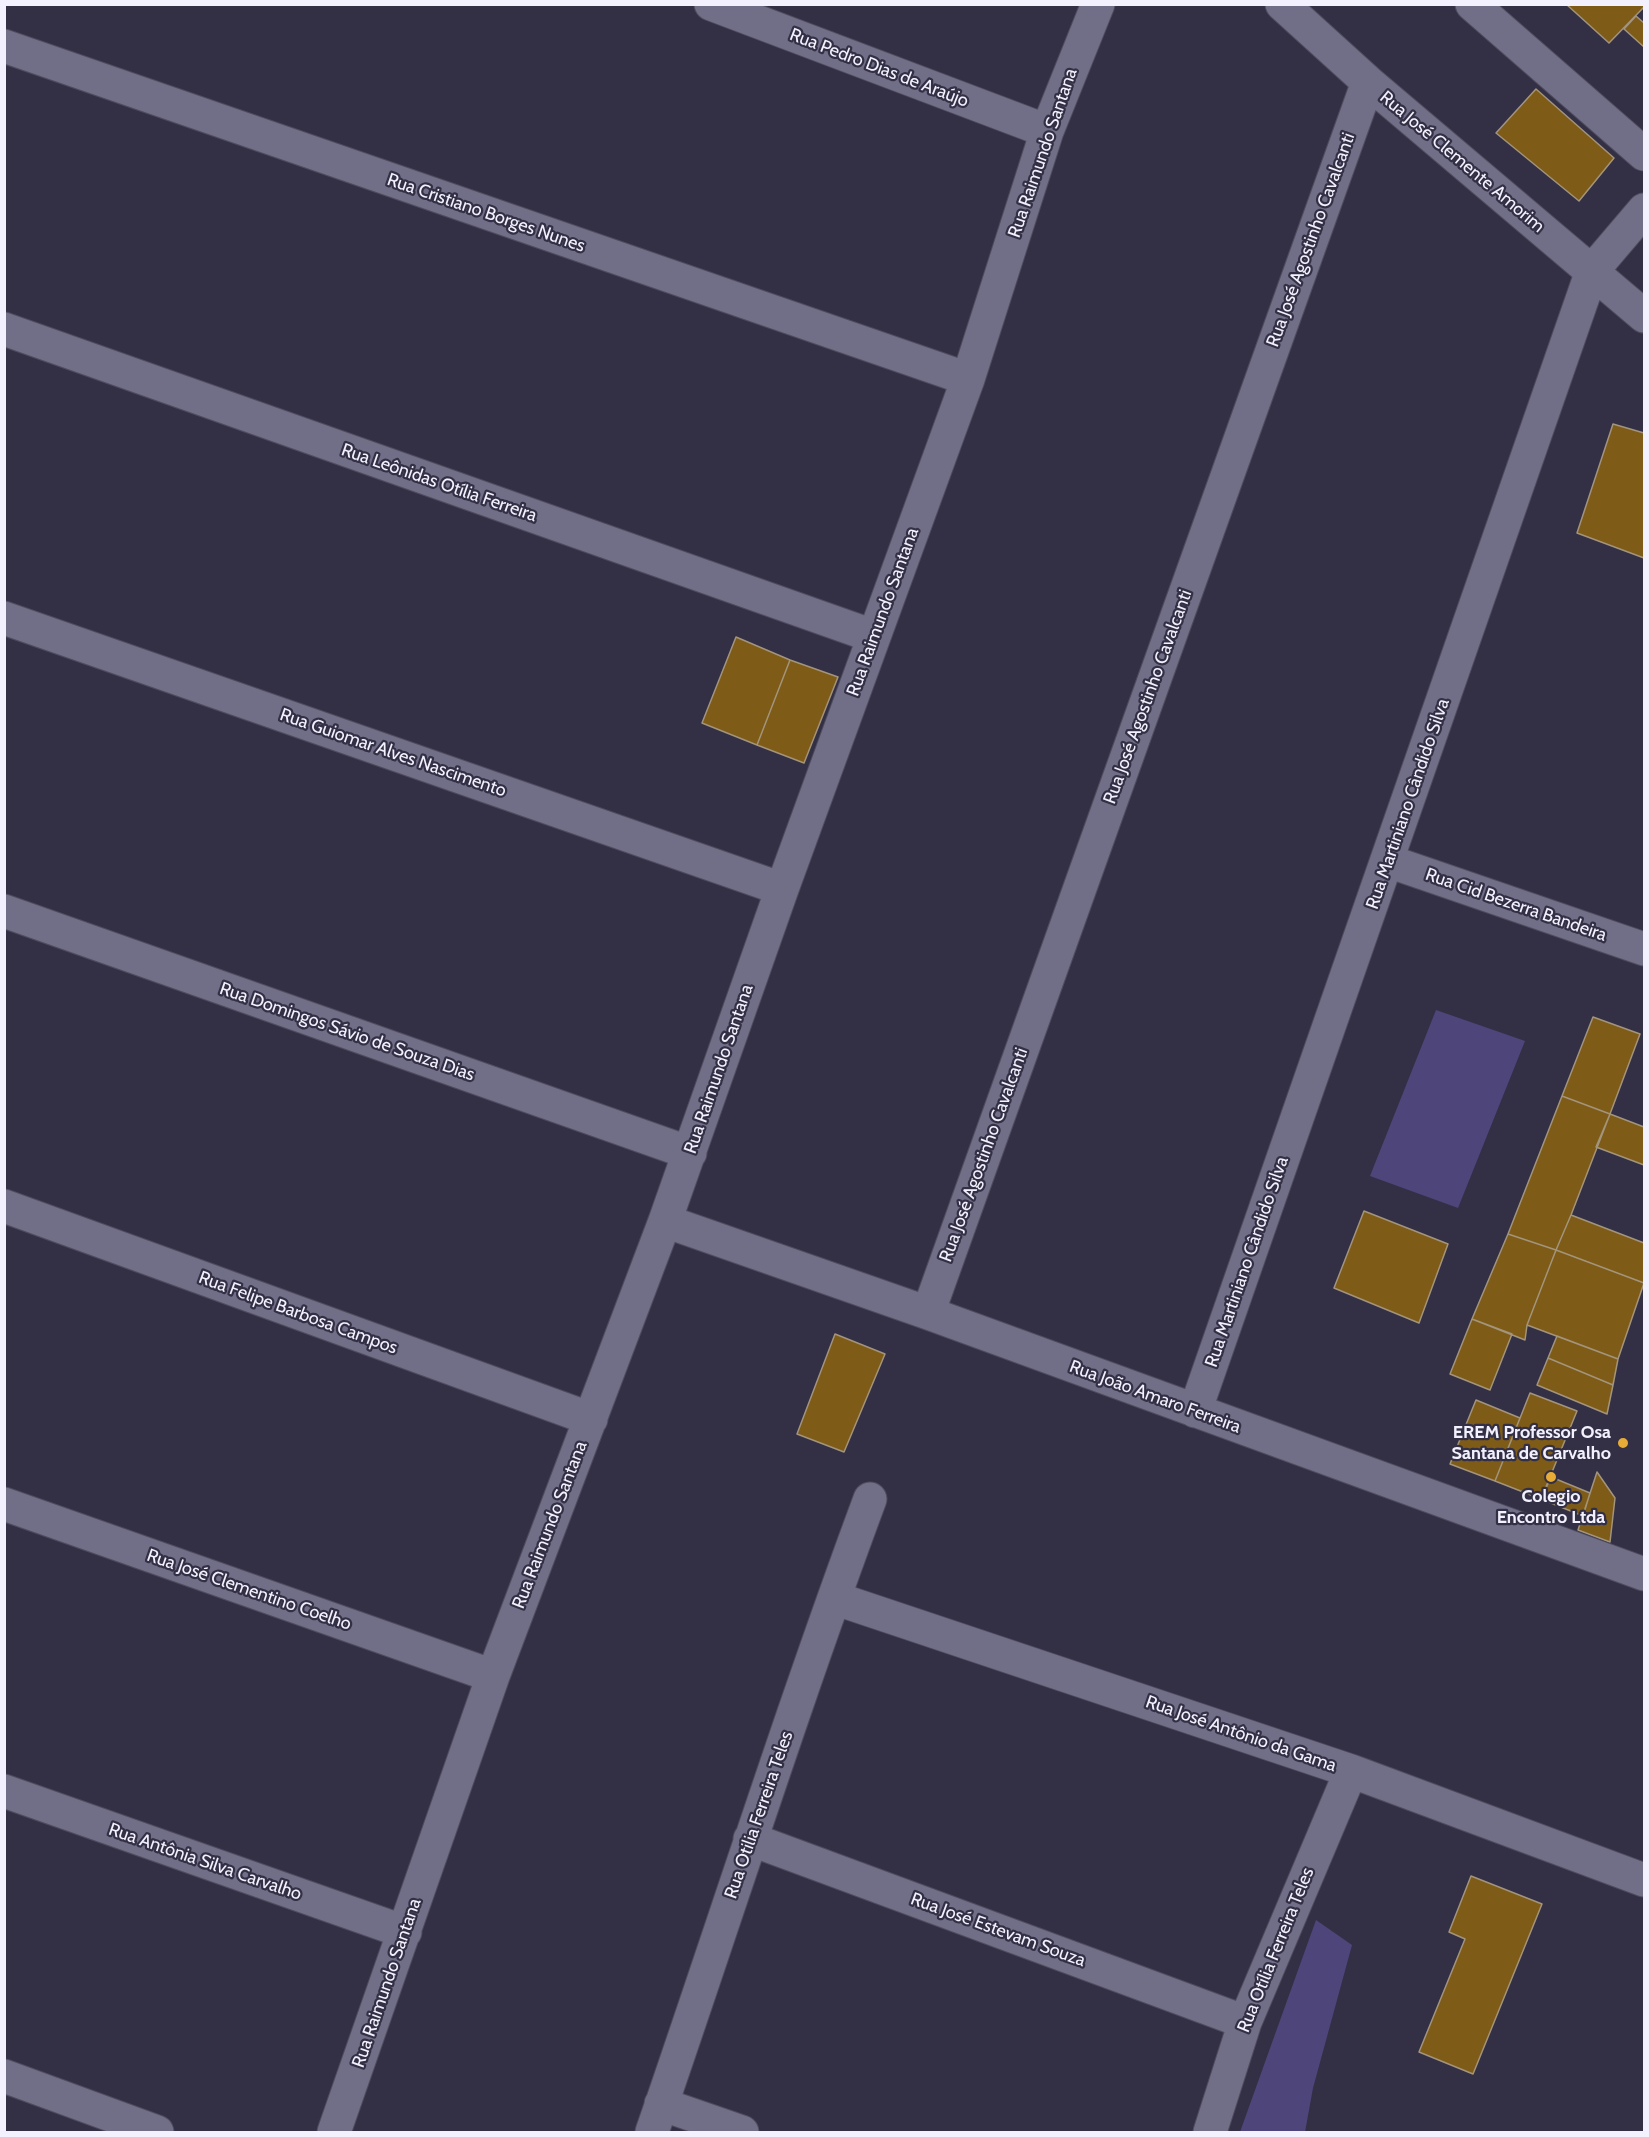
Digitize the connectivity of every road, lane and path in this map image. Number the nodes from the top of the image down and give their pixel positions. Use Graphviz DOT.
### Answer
graph roads {
  1 [pos="711,4"];
  2 [pos="1098,4"];
  3 [pos="1282,4"];
  4 [pos="1472,4"];
  5 [pos="4,46"];
  6 [pos="1368,82"];
  7 [pos="1047,131"];
  8 [pos="1644,154"];
  9 [pos="1644,210"];
  10 [pos="1592,272"];
  11 [pos="1644,316"];
  12 [pos="4,329"];
  13 [pos="968,379"];
  14 [pos="4,618"];
  15 [pos="873,636"];
  16 [pos="1388,861"];
  17 [pos="782,889"];
  18 [pos="4,910"];
  19 [pos="1644,949"];
  20 [pos="690,1153"];
  21 [pos="4,1206"];
  22 [pos="665,1221"];
  23 [pos="928,1313"];
  24 [pos="1195,1412"];
  25 [pos="591,1419"];
  26 [pos="870,1499"];
  27 [pos="4,1504"];
  28 [pos="1644,1574"];
  29 [pos="834,1598"];
  30 [pos="493,1676"];
  31 [pos="1351,1771"];
  32 [pos="4,1791"];
  33 [pos="750,1839"];
  34 [pos="1644,1880"];
  35 [pos="405,1932"];
  36 [pos="1245,2022"];
  37 [pos="4,2076"];
  38 [pos="656,2118"];
  39 [pos="157,2133"];
  40 [pos="334,2133"];
  41 [pos="742,2133"];
  42 [pos="1210,2133"];
  1 -- 7 [label="street, Rua Pedro Dias de Araújo"];
  2 -- 7 [label="street, Rua Raimundo Santana"];
  3 -- 6 [label="street, Rua José Clemente Amorim"];
  4 -- 8 [label="street"];
  5 -- 13 [label="street, Rua Cristiano Borges Nunes"];
  6 -- 10 [label="street, Rua José Clemente Amorim"];
  6 -- 23 [label="street, Rua José Agostinho Cavalcanti"];
  7 -- 13 [label="street, Rua Raimundo Santana"];
  9 -- 10 [label="street, Rua Martiniano Cândido Silva"];
  10 -- 11 [label="street, Rua José Clemente Amorim"];
  10 -- 16 [label="street, Rua Martiniano Cândido Silva"];
  12 -- 15 [label="street, Rua Leônidas Otília Ferreira"];
  13 -- 15 [label="street, Rua Raimundo Santana"];
  14 -- 17 [label="street, Rua Guiomar Alves Nascimento"];
  15 -- 17 [label="street, Rua Raimundo Santana"];
  16 -- 19 [label="street, Rua Cid Bezerra Bandeira"];
  16 -- 24 [label="street, Rua Martiniano Cândido Silva"];
  17 -- 20 [label="street, Rua Raimundo Santana"];
  18 -- 20 [label="street, Rua Domingos Sávio de Souza Dias"];
  20 -- 22 [label="street, Rua Raimundo Santana"];
  21 -- 25 [label="street, Rua Felipe Barbosa Campos"];
  22 -- 23 [label="street, Rua João Amaro Ferreira"];
  22 -- 25 [label="street, Rua Raimundo Santana"];
  23 -- 24 [label="street, Rua João Amaro Ferreira"];
  24 -- 28 [label="street, Rua João Amaro Ferreira"];
  25 -- 30 [label="street, Rua Raimundo Santana"];
  26 -- 29 [label="street, Rua Otilia Ferreira Teles"];
  27 -- 30 [label="street, Rua José Clementino Coelho"];
  29 -- 31 [label="street, Rua José Antônio da Gama"];
  29 -- 33 [label="street, Rua Otilia Ferreira Teles"];
  30 -- 35 [label="street, Rua Raimundo Santana"];
  31 -- 34 [label="street, Rua José Antônio da Gama"];
  31 -- 36 [label="street, Rua Otília Ferreira Teles"];
  32 -- 35 [label="street, Rua Antônia Silva Carvalho"];
  33 -- 36 [label="street, Rua José Estevam Souza"];
  33 -- 38 [label="street, Rua Otilia Ferreira Teles"];
  35 -- 40 [label="street, Rua Raimundo Santana"];
  36 -- 42 [label="street, Rua Otília Ferreira Teles"];
  37 -- 39 [label="street"];
  38 -- 41 [label="street"];
}
